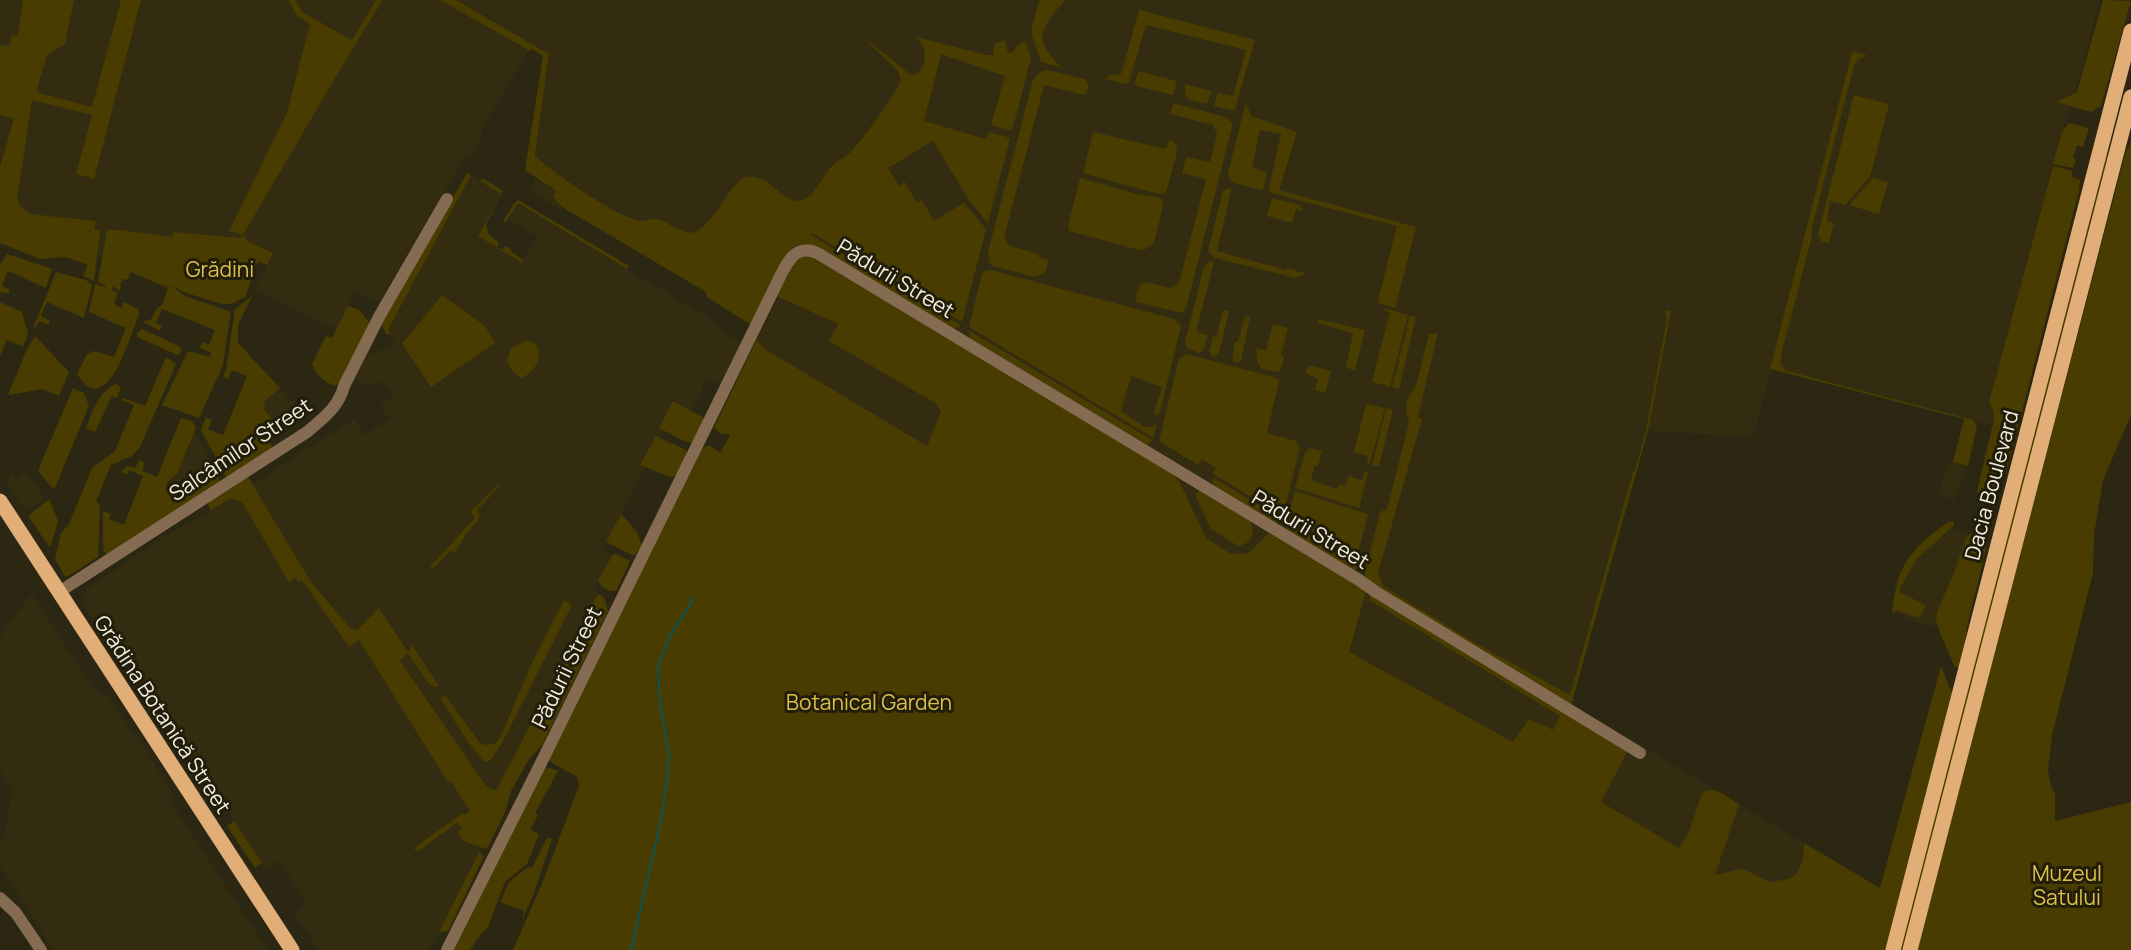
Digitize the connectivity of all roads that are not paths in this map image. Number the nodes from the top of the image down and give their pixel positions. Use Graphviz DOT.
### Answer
graph roads {
  1 [pos="2131,31"];
  2 [pos="2131,98"];
  3 [pos="2107,121"];
  4 [pos="2127,127"];
  5 [pos="447,199"];
  6 [pos="0,501"];
  7 [pos="59,592"];
  8 [pos="1640,753"];
  9 [pos="0,898"];
  10 [pos="41,950"];
  11 [pos="292,950"];
  12 [pos="447,950"];
  13 [pos="1893,950"];
  14 [pos="1910,950"];
  1 -- 3 [label="main road, Dacia Boulevard"];
  2 -- 4 [label="main road, Dacia Boulevard"];
  3 -- 4 [label="main road"];
  3 -- 13 [label="main road, Dacia Boulevard"];
  4 -- 14 [label="main road, Dacia Boulevard"];
  5 -- 7 [label="street, Salcâmilor Street"];
  6 -- 7 [label="main road, Grădina Botanică Street"];
  7 -- 11 [label="main road, Grădina Botanică Street"];
  8 -- 12 [label="street, Pădurii Street"];
  9 -- 10 [label="street"];
}
